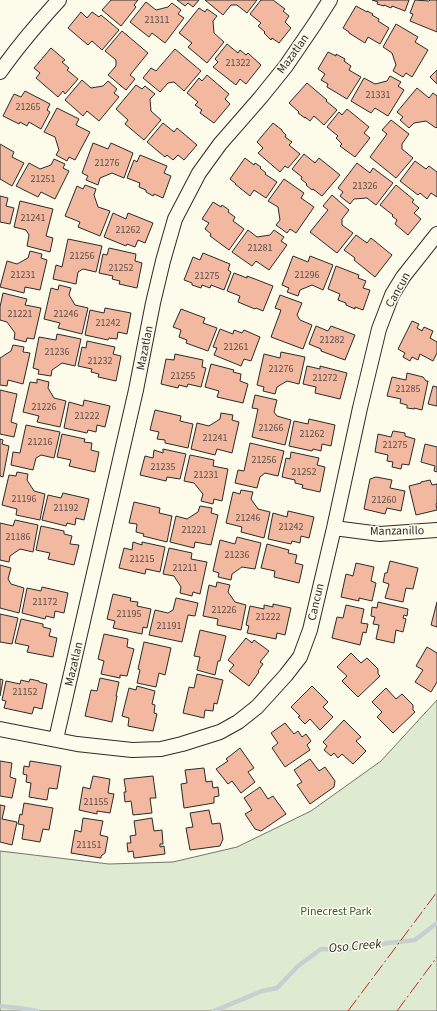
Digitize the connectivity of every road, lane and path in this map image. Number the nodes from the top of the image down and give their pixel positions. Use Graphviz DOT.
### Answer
graph roads {
  1 [pos="59,0"];
  2 [pos="330,0"];
  3 [pos="0,72"];
  4 [pos="437,234"];
  5 [pos="334,528"];
  6 [pos="437,530"];
  7 [pos="0,729"];
  8 [pos="56,739"];
  1 -- 3 [label="street"];
  2 -- 8 [label="street, Mazatlan"];
  4 -- 5 [label="street, Cancun"];
  5 -- 6 [label="street, Manzanillo"];
  5 -- 8 [label="street, Cancun"];
  7 -- 8 [label="street, Cancun"];
}
